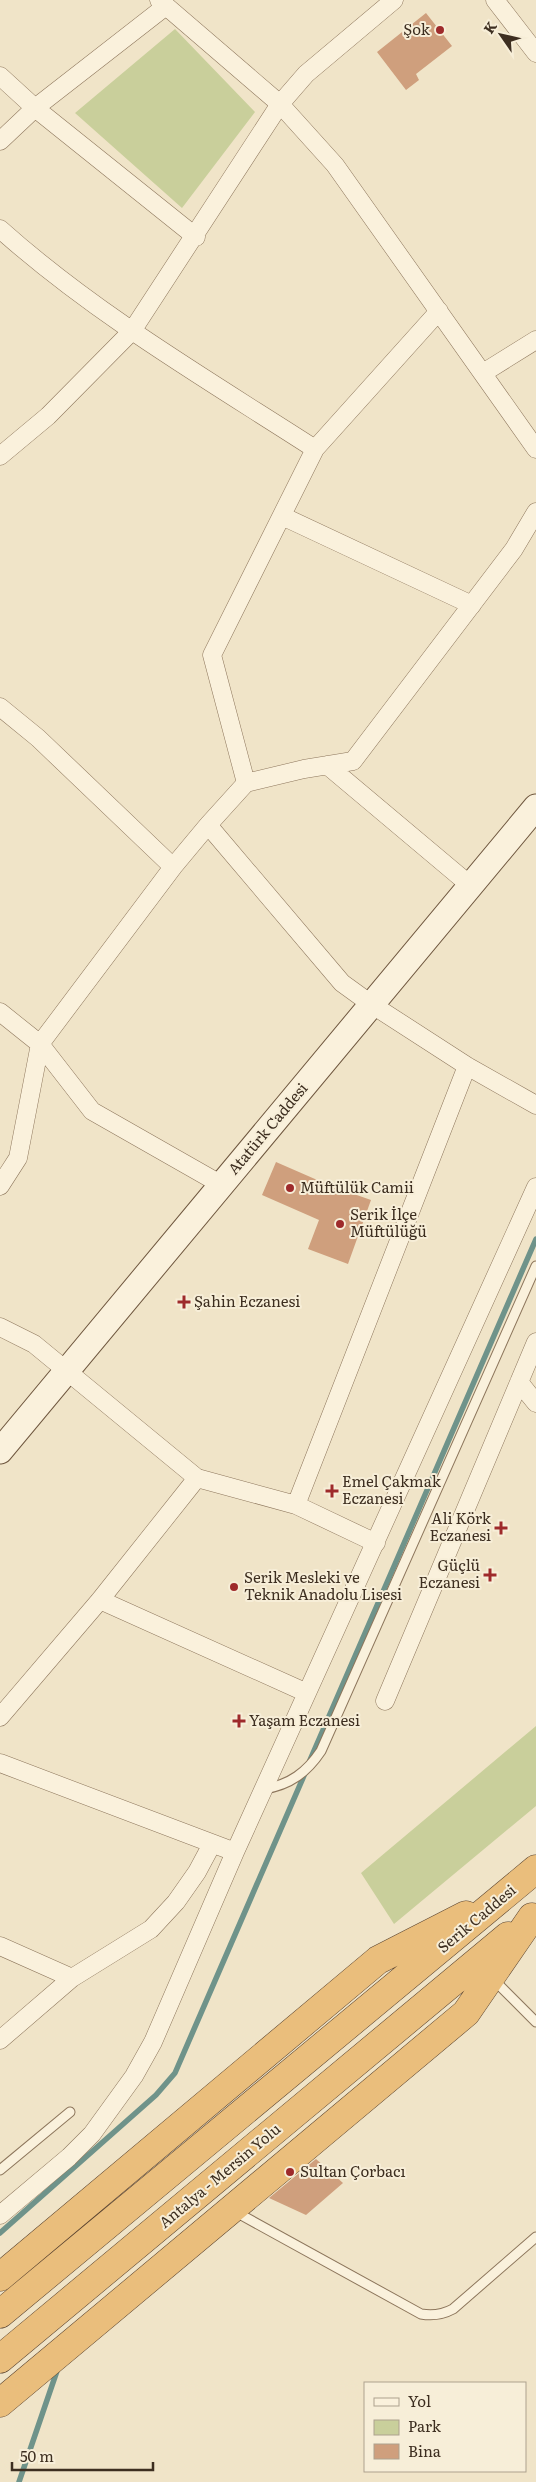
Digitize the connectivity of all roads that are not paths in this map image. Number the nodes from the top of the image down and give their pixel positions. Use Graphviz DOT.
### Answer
graph roads {
  1 [pos="394,0"];
  2 [pos="495,0"];
  3 [pos="163,3"];
  4 [pos="536,53"];
  5 [pos="0,76"];
  6 [pos="280,104"];
  7 [pos="35,108"];
  8 [pos="0,141"];
  9 [pos="0,229"];
  10 [pos="196,237"];
  11 [pos="439,311"];
  12 [pos="132,331"];
  13 [pos="536,340"];
  14 [pos="483,372"];
  15 [pos="536,448"];
  16 [pos="315,449"];
  17 [pos="0,456"];
  18 [pos="536,512"];
  19 [pos="282,516"];
  20 [pos="472,604"];
  21 [pos="0,707"];
  22 [pos="327,765"];
  23 [pos="246,783"];
  24 [pos="536,807"];
  25 [pos="208,825"];
  26 [pos="173,867"];
  27 [pos="470,886"];
  28 [pos="371,1004"];
  29 [pos="0,1012"];
  30 [pos="40,1044"];
  31 [pos="468,1066"];
  32 [pos="536,1105"];
  33 [pos="222,1185"];
  34 [pos="0,1186"];
  35 [pos="536,1187"];
  36 [pos="536,1266"];
  37 [pos="0,1327"];
  38 [pos="536,1342"];
  39 [pos="67,1369"];
  40 [pos="519,1382"];
  41 [pos="536,1403"];
  42 [pos="0,1451"];
  43 [pos="197,1478"];
  44 [pos="296,1504"];
  45 [pos="376,1542"];
  46 [pos="100,1600"];
  47 [pos="307,1693"];
  48 [pos="385,1701"];
  49 [pos="0,1717"];
  50 [pos="0,1763"];
  51 [pos="264,1789"];
  52 [pos="212,1844"];
  53 [pos="235,1852"];
  54 [pos="536,1869"];
  55 [pos="509,1892"];
  56 [pos="534,1915"];
  57 [pos="0,1946"];
  58 [pos="490,1977"];
  59 [pos="72,1978"];
  60 [pos="536,2022"];
  61 [pos="0,2040"];
  62 [pos="70,2112"];
  63 [pos="0,2170"];
  64 [pos="231,2210"];
  65 [pos="0,2215"];
  66 [pos="536,2237"];
  67 [pos="0,2277"];
  68 [pos="0,2314"];
  69 [pos="0,2359"];
  70 [pos="0,2403"];
  1 -- 6 [label="street"];
  2 -- 4 [label="street"];
  3 -- 6 [label="street"];
  3 -- 7 [label="street"];
  5 -- 7 [label="street"];
  6 -- 10 [label="street"];
  6 -- 11 [label="street"];
  7 -- 8 [label="street"];
  7 -- 10 [label="street"];
  9 -- 12 [label="street"];
  10 -- 12 [label="street"];
  11 -- 14 [label="street"];
  11 -- 16 [label="street"];
  12 -- 16 [label="street"];
  12 -- 17 [label="street"];
  13 -- 14 [label="street"];
  14 -- 15 [label="street"];
  16 -- 19 [label="street"];
  18 -- 20 [label="street"];
  19 -- 20 [label="street"];
  19 -- 23 [label="street"];
  20 -- 22 [label="street"];
  21 -- 26 [label="street"];
  22 -- 23 [label="street"];
  22 -- 27 [label="street"];
  23 -- 25 [label="street"];
  24 -- 27 [label="main road, Atatürk Caddesi"];
  25 -- 26 [label="street"];
  25 -- 28 [label="street"];
  26 -- 30 [label="street"];
  27 -- 28 [label="main road, Atatürk Caddesi"];
  28 -- 31 [label="street"];
  28 -- 33 [label="main road, Atatürk Caddesi"];
  29 -- 30 [label="street"];
  30 -- 33 [label="street"];
  30 -- 34 [label="street"];
  31 -- 32 [label="street"];
  31 -- 44 [label="street"];
  33 -- 39 [label="main road, Atatürk Caddesi"];
  35 -- 45 [label="street"];
  36 -- 51 [label="lane"];
  37 -- 39 [label="street"];
  38 -- 40 [label="street"];
  39 -- 42 [label="main road, Atatürk Caddesi"];
  39 -- 43 [label="street"];
  40 -- 41 [label="street"];
  40 -- 48 [label="street"];
  43 -- 44 [label="street"];
  43 -- 46 [label="street"];
  44 -- 45 [label="street"];
  45 -- 47 [label="street"];
  46 -- 47 [label="street"];
  46 -- 49 [label="street"];
  47 -- 51 [label="street"];
  50 -- 52 [label="street"];
  51 -- 53 [label="street"];
  52 -- 53 [label="street"];
  52 -- 59 [label="street"];
  53 -- 65 [label="street"];
  54 -- 55 [label="highway, Serik Caddesi"];
  55 -- 67 [label="highway"];
  55 -- 68 [label="highway, Serik Caddesi"];
  56 -- 58 [label="highway"];
  56 -- 69 [label="highway, Antalya - Mersin Yolu"];
  57 -- 59 [label="street"];
  58 -- 60 [label="lane"];
  58 -- 64 [label="highway"];
  59 -- 61 [label="street"];
  62 -- 63 [label="lane"];
  64 -- 66 [label="lane"];
  64 -- 70 [label="highway"];
}
